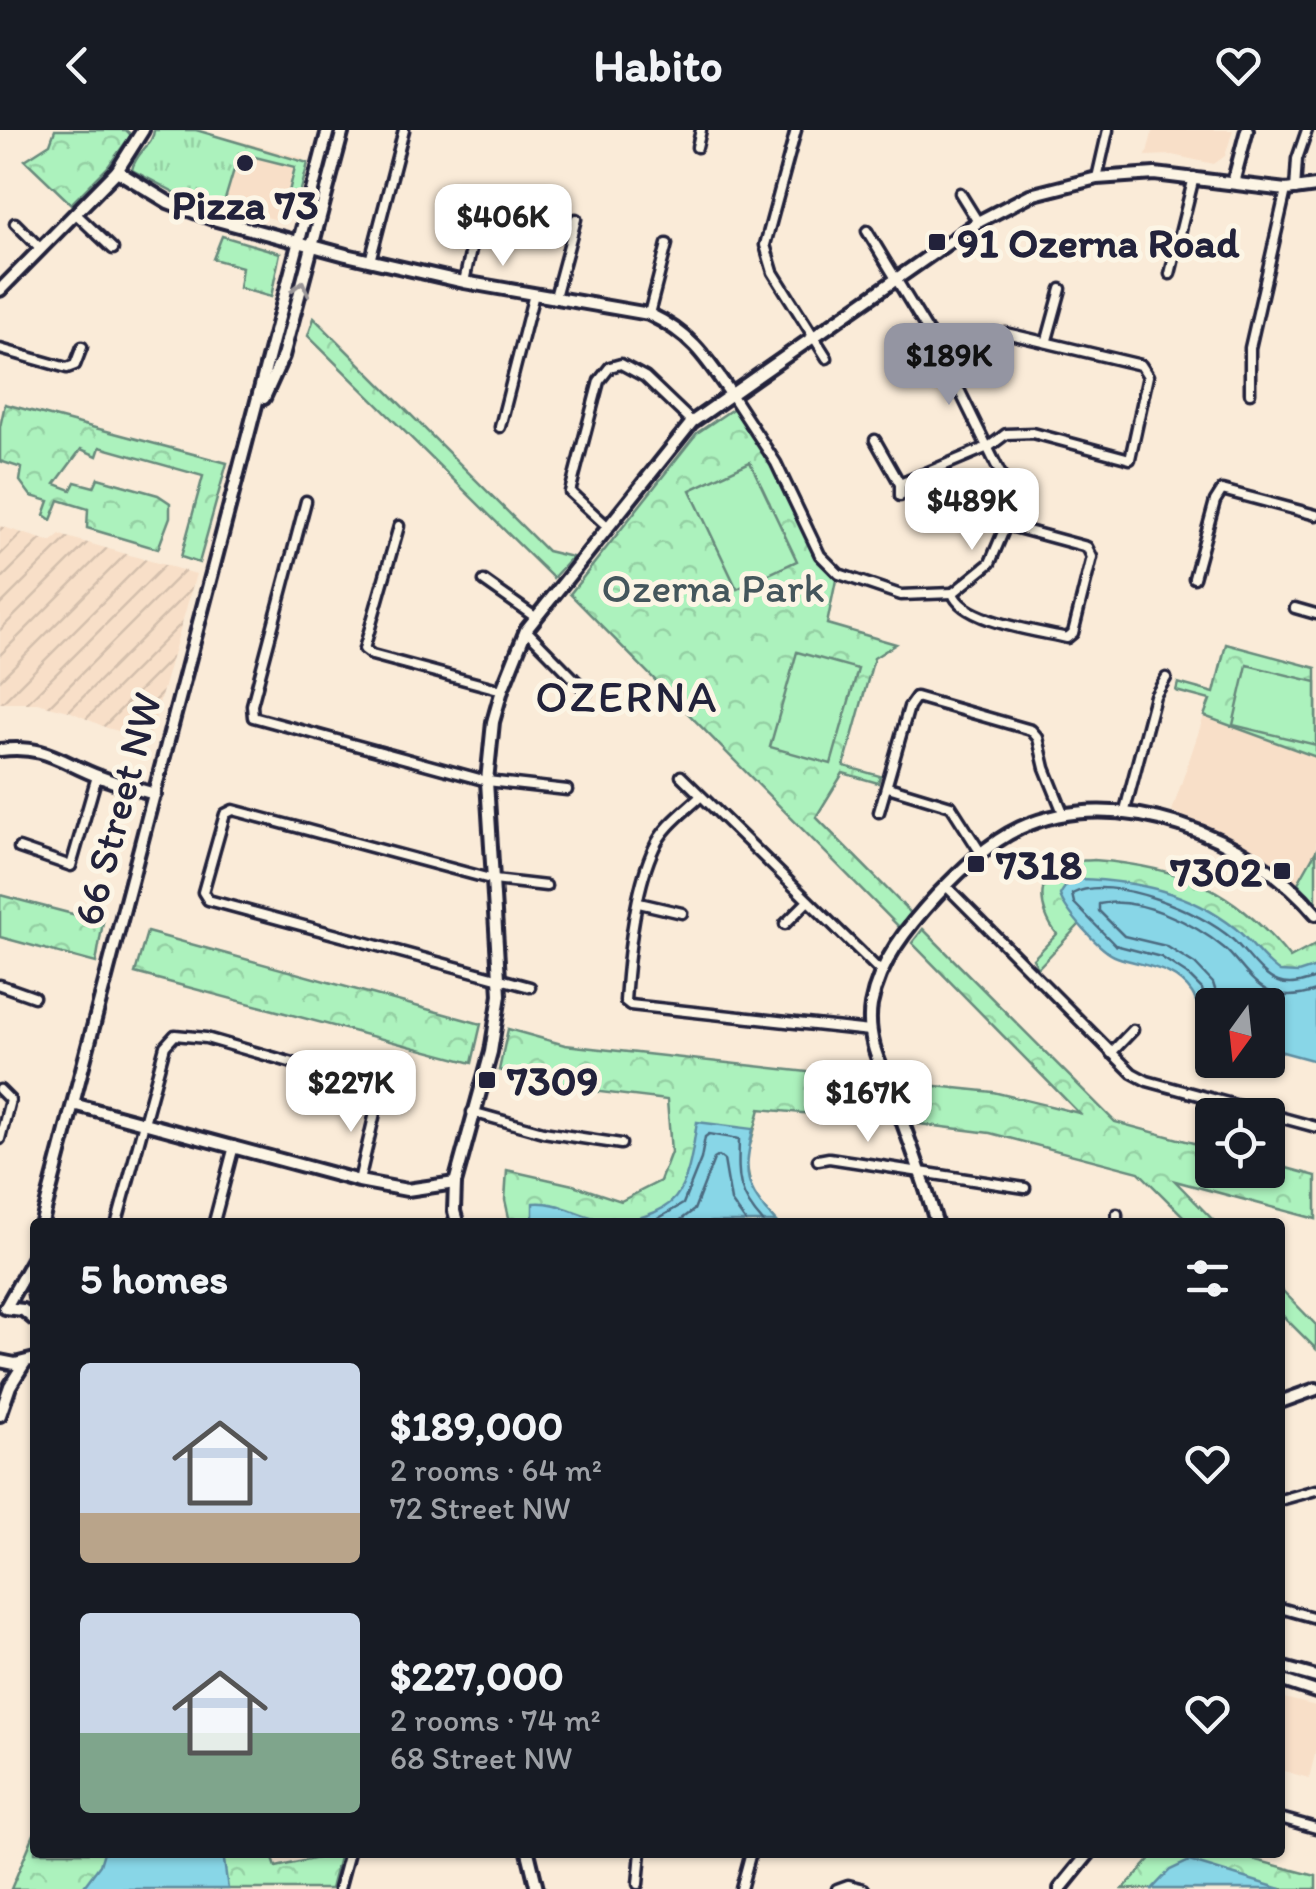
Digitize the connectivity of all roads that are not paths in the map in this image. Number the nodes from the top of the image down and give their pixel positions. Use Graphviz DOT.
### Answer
graph roads {
  1 [pos="143,130"];
  2 [pos="328,130"];
  3 [pos="343,130"];
  4 [pos="404,130"];
  5 [pos="702,130"];
  6 [pos="796,130"];
  7 [pos="1108,130"];
  8 [pos="1246,130"];
  9 [pos="1306,130"];
  10 [pos="698,147"];
  11 [pos="116,171"];
  12 [pos="1194,177"];
  13 [pos="1097,178"];
  14 [pos="1233,183"];
  15 [pos="1316,186"];
  16 [pos="1290,190"];
  17 [pos="960,193"];
  18 [pos="483,194"];
  19 [pos="75,214"];
  20 [pos="576,219"];
  21 [pos="978,222"];
  22 [pos="16,224"];
  23 [pos="867,231"];
  24 [pos="300,242"];
  25 [pos="667,244"];
  26 [pos="312,246"];
  27 [pos="41,248"];
  28 [pos="113,249"];
  29 [pos="370,261"];
  30 [pos="1170,274"];
  31 [pos="895,280"];
  32 [pos="464,282"];
  33 [pos="0,290"];
  34 [pos="1061,290"];
  35 [pos="534,294"];
  36 [pos="554,298"];
  37 [pos="649,314"];
  38 [pos="814,336"];
  39 [pos="1047,340"];
  40 [pos="82,347"];
  41 [pos="0,349"];
  42 [pos="941,353"];
  43 [pos="827,358"];
  44 [pos="1250,393"];
  45 [pos="731,394"];
  46 [pos="256,412"];
  47 [pos="692,422"];
  48 [pos="500,428"];
  49 [pos="875,440"];
  50 [pos="990,446"];
  51 [pos="900,484"];
  52 [pos="900,496"];
  53 [pos="306,501"];
  54 [pos="1316,515"];
  55 [pos="1006,525"];
  56 [pos="399,526"];
  57 [pos="607,526"];
  58 [pos="1194,578"];
  59 [pos="484,581"];
  60 [pos="953,594"];
  61 [pos="1295,608"];
  62 [pos="1316,614"];
  63 [pos="535,618"];
  64 [pos="526,630"];
  65 [pos="1166,678"];
  66 [pos="502,690"];
  67 [pos="586,692"];
  68 [pos="0,750"];
  69 [pos="96,776"];
  70 [pos="682,776"];
  71 [pos="487,781"];
  72 [pos="888,787"];
  73 [pos="568,790"];
  74 [pos="155,794"];
  75 [pos="700,797"];
  76 [pos="880,812"];
  77 [pos="1124,814"];
  78 [pos="1064,815"];
  79 [pos="19,848"];
  80 [pos="982,853"];
  81 [pos="494,880"];
  82 [pos="546,886"];
  83 [pos="946,886"];
  84 [pos="808,901"];
  85 [pos="639,902"];
  86 [pos="682,913"];
  87 [pos="1316,914"];
  88 [pos="785,924"];
  89 [pos="882,972"];
  90 [pos="501,981"];
  91 [pos="0,985"];
  92 [pos="530,987"];
  93 [pos="34,997"];
  94 [pos="1133,1030"];
  95 [pos="870,1032"];
  96 [pos="1111,1053"];
  97 [pos="4,1093"];
  98 [pos="74,1104"];
  99 [pos="472,1112"];
  100 [pos="144,1122"];
  101 [pos="1316,1127"];
  102 [pos="0,1139"];
  103 [pos="621,1144"];
  104 [pos="234,1146"];
  105 [pos="818,1160"];
  106 [pos="919,1170"];
  107 [pos="358,1181"];
  108 [pos="456,1183"];
  109 [pos="1025,1188"];
  110 [pos="43,1218"];
  111 [pos="118,1218"];
  112 [pos="215,1218"];
  113 [pos="456,1218"];
  114 [pos="935,1218"];
  115 [pos="30,1261"];
  116 [pos="3,1309"];
  117 [pos="30,1315"];
  118 [pos="30,1358"];
  119 [pos="30,1359"];
  120 [pos="0,1361"];
  121 [pos="1316,1389"];
  122 [pos="1285,1399"];
  123 [pos="0,1415"];
  124 [pos="1316,1490"];
  125 [pos="1285,1499"];
  126 [pos="1285,1609"];
  127 [pos="1316,1618"];
  128 [pos="1285,1668"];
  129 [pos="1316,1677"];
  130 [pos="1285,1682"];
  131 [pos="1316,1692"];
  132 [pos="1285,1819"];
  133 [pos="1316,1828"];
  134 [pos="347,1858"];
  135 [pos="529,1858"];
  136 [pos="640,1858"];
  137 [pos="749,1858"];
  138 [pos="1085,1858"];
  139 [pos="638,1884"];
  140 [pos="838,1888"];
  141 [pos="339,1889"];
  142 [pos="537,1889"];
  143 [pos="741,1889"];
  144 [pos="864,1889"];
  145 [pos="1060,1889"];
  1 -- 11 [label="street"];
  2 -- 24 [label="street, 66 Street NW"];
  3 -- 26 [label="street, 66 Street NW"];
  4 -- 29 [label="street"];
  5 -- 10 [label="street"];
  6 -- 38 [label="street"];
  7 -- 13 [label="street"];
  8 -- 14 [label="street"];
  9 -- 16 [label="street"];
  11 -- 19 [label="street"];
  11 -- 24 [label="street"];
  12 -- 13 [label="street"];
  12 -- 14 [label="street"];
  12 -- 30 [label="street"];
  13 -- 21 [label="street"];
  14 -- 16 [label="street"];
  15 -- 16 [label="street"];
  16 -- 44 [label="street"];
  17 -- 21 [label="street"];
  18 -- 32 [label="street"];
  19 -- 27 [label="street"];
  19 -- 28 [label="street"];
  20 -- 36 [label="street"];
  21 -- 31 [label="street"];
  22 -- 27 [label="street"];
  23 -- 31 [label="street"];
  24 -- 26 [label="street"];
  24 -- 46 [label="street, 66 Street NW"];
  25 -- 37 [label="street"];
  26 -- 29 [label="street"];
  46 -- 26 [label="street, 66 Street NW, one-way"];
  27 -- 33 [label="street"];
  29 -- 32 [label="street"];
  31 -- 38 [label="street"];
  31 -- 42 [label="street"];
  32 -- 35 [label="street"];
  34 -- 39 [label="street"];
  35 -- 36 [label="street"];
  35 -- 48 [label="street"];
  36 -- 37 [label="street"];
  37 -- 45 [label="street"];
  38 -- 43 [label="street"];
  38 -- 45 [label="street"];
  39 -- 42 [label="street"];
  39 -- 50 [label="street"];
  40 -- 41 [label="street"];
  42 -- 50 [label="street"];
  45 -- 47 [label="street"];
  45 -- 60 [label="street"];
  46 -- 74 [label="street, 66 Street NW"];
  47 -- 57 [label="street"];
  47 -- 57 [label="street"];
  49 -- 51 [label="street"];
  50 -- 51 [label="street"];
  50 -- 55 [label="street"];
  51 -- 52 [label="street"];
  53 -- 71 [label="street"];
  54 -- 58 [label="street"];
  55 -- 60 [label="street"];
  55 -- 60 [label="street"];
  56 -- 66 [label="street"];
  57 -- 63 [label="street"];
  59 -- 63 [label="street"];
  61 -- 62 [label="street"];
  63 -- 64 [label="street"];
  64 -- 66 [label="street"];
  64 -- 67 [label="street"];
  65 -- 77 [label="street"];
  66 -- 71 [label="street"];
  68 -- 69 [label="street"];
  69 -- 74 [label="street"];
  69 -- 79 [label="street"];
  70 -- 75 [label="street"];
  71 -- 73 [label="street"];
  71 -- 81 [label="street"];
  72 -- 76 [label="street"];
  72 -- 78 [label="street"];
  72 -- 80 [label="street"];
  74 -- 98 [label="street, 66 Street NW"];
  75 -- 84 [label="street"];
  75 -- 85 [label="street"];
  77 -- 78 [label="street"];
  77 -- 87 [label="street"];
  78 -- 80 [label="street"];
  80 -- 83 [label="street"];
  81 -- 82 [label="street"];
  81 -- 90 [label="street"];
  81 -- 90 [label="street"];
  83 -- 89 [label="street"];
  83 -- 96 [label="street"];
  84 -- 88 [label="street"];
  84 -- 89 [label="street"];
  85 -- 86 [label="street"];
  85 -- 95 [label="street"];
  89 -- 95 [label="street"];
  90 -- 92 [label="street"];
  90 -- 99 [label="street"];
  91 -- 93 [label="street"];
  94 -- 96 [label="street"];
  95 -- 106 [label="street"];
  96 -- 101 [label="street"];
  97 -- 102 [label="street"];
  98 -- 100 [label="street"];
  98 -- 110 [label="street, 66 Street NW"];
  99 -- 103 [label="street"];
  99 -- 108 [label="street"];
  100 -- 104 [label="street"];
  100 -- 107 [label="street"];
  100 -- 111 [label="street"];
  104 -- 107 [label="street"];
  104 -- 112 [label="street"];
  105 -- 106 [label="street"];
  106 -- 109 [label="street"];
  106 -- 114 [label="street"];
  107 -- 108 [label="street"];
  108 -- 113 [label="street"];
  115 -- 116 [label="street"];
  116 -- 117 [label="street"];
  118 -- 120 [label="street"];
  119 -- 123 [label="street"];
  121 -- 122 [label="street"];
  124 -- 125 [label="street"];
  126 -- 127 [label="street"];
  128 -- 129 [label="street"];
  130 -- 131 [label="street"];
  132 -- 133 [label="street"];
  134 -- 141 [label="street"];
  135 -- 142 [label="street"];
  136 -- 139 [label="street"];
  137 -- 143 [label="street"];
  138 -- 145 [label="street"];
  140 -- 144 [label="street"];
}
